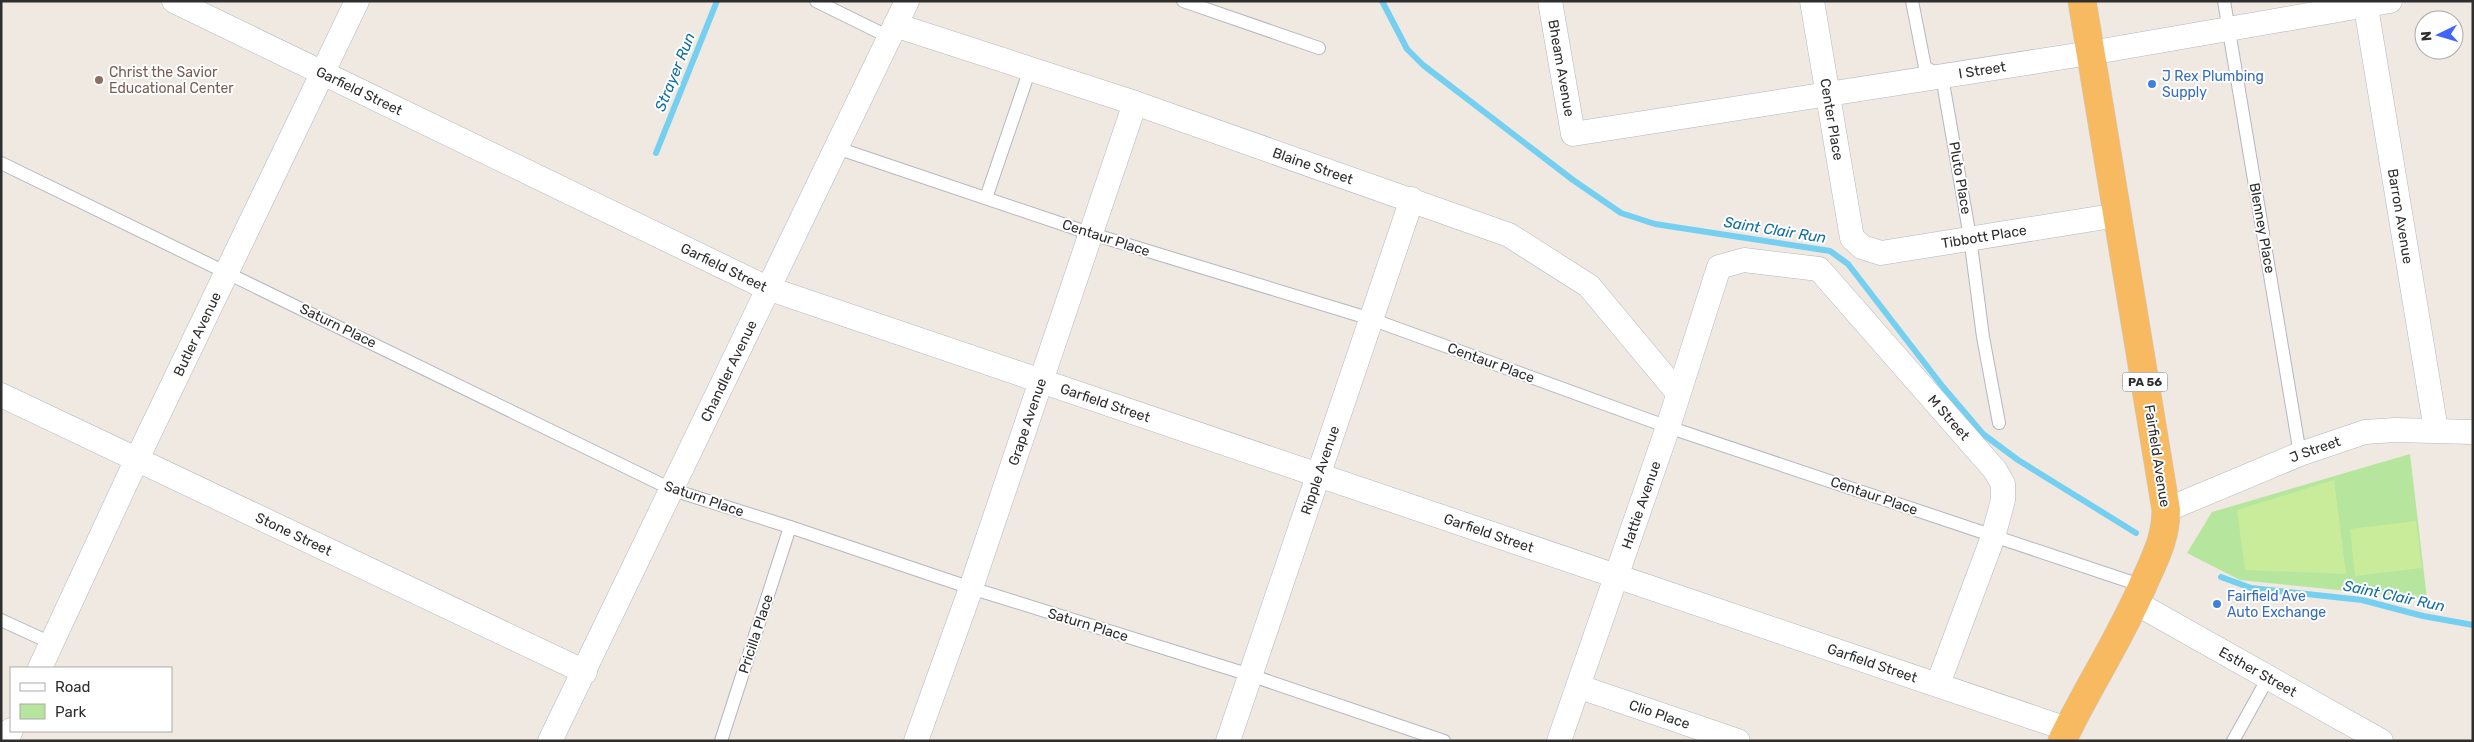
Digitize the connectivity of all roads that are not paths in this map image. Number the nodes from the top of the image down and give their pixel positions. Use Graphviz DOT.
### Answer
graph roads {
  1 [pos="174,1"];
  2 [pos="357,1"];
  3 [pos="816,1"];
  4 [pos="907,1"];
  5 [pos="1183,1"];
  6 [pos="1550,1"];
  7 [pos="1812,1"];
  8 [pos="1912,1"];
  9 [pos="2082,1"];
  10 [pos="2224,1"];
  11 [pos="2390,1"];
  12 [pos="2365,3"];
  13 [pos="2228,28"];
  14 [pos="892,31"];
  15 [pos="1319,48"];
  16 [pos="2090,53"];
  17 [pos="1030,69"];
  18 [pos="323,73"];
  19 [pos="1942,77"];
  20 [pos="1826,96"];
  21 [pos="1135,103"];
  22 [pos="1573,134"];
  23 [pos="837,148"];
  24 [pos="1,163"];
  25 [pos="986,198"];
  26 [pos="1412,199"];
  27 [pos="2118,215"];
  28 [pos="1089,233"];
  29 [pos="1970,237"];
  30 [pos="1852,238"];
  31 [pos="1719,267"];
  32 [pos="228,272"];
  33 [pos="767,288"];
  34 [pos="1371,319"];
  35 [pos="1040,379"];
  36 [pos="1678,393"];
  37 [pos="1,395"];
  38 [pos="1999,424"];
  39 [pos="1668,427"];
  40 [pos="2436,430"];
  41 [pos="2473,432"];
  42 [pos="2300,454"];
  43 [pos="136,461"];
  44 [pos="1318,476"];
  45 [pos="672,490"];
  46 [pos="2166,510"];
  47 [pos="790,527"];
  48 [pos="1993,537"];
  49 [pos="1616,575"];
  50 [pos="971,588"];
  51 [pos="2139,595"];
  52 [pos="1,620"];
  53 [pos="51,643"];
  54 [pos="40,667"];
  55 [pos="585,672"];
  56 [pos="1250,676"];
  57 [pos="2268,678"];
  58 [pos="1938,684"];
  59 [pos="1580,687"];
  60 [pos="2064,735"];
  61 [pos="550,741"];
  62 [pos="721,741"];
  63 [pos="916,741"];
  64 [pos="1228,741"];
  65 [pos="1444,741"];
  66 [pos="1559,741"];
  67 [pos="1738,741"];
  68 [pos="2233,741"];
  69 [pos="2381,741"];
  1 -- 18 [label="street, Garfield Street"];
  2 -- 18 [label="street, Butler Avenue"];
  3 -- 14 [label="lane"];
  4 -- 14 [label="street, Chandler Avenue"];
  5 -- 15 [label="lane"];
  6 -- 22 [label="street, Bheam Avenue"];
  7 -- 20 [label="street, Center Place"];
  8 -- 19 [label="lane"];
  9 -- 16 [label="highway, Fairfield Avenue / PA 56"];
  10 -- 13 [label="lane, Blenney Place"];
  11 -- 12 [label="street, I Street"];
  12 -- 13 [label="street, I Street"];
  12 -- 40 [label="street, Barron Avenue"];
  13 -- 16 [label="street, I Street"];
  13 -- 42 [label="lane, Blenney Place"];
  14 -- 17 [label="street, Blaine Street"];
  14 -- 23 [label="street, Chandler Avenue"];
  16 -- 19 [label="street, I Street"];
  16 -- 27 [label="highway, Fairfield Avenue / PA 56"];
  17 -- 21 [label="street, Blaine Street"];
  17 -- 25 [label="lane"];
  18 -- 32 [label="street, Butler Avenue"];
  18 -- 33 [label="street, Garfield Street"];
  19 -- 20 [label="street, I Street"];
  19 -- 29 [label="lane, Pluto Place"];
  20 -- 22 [label="street, I Street"];
  20 -- 30 [label="street, Center Place"];
  21 -- 26 [label="street, Blaine Street"];
  21 -- 28 [label="street, Grape Avenue"];
  23 -- 25 [label="lane, Centaur Place"];
  23 -- 33 [label="street, Chandler Avenue"];
  24 -- 32 [label="lane, Saturn Place"];
  25 -- 28 [label="lane, Centaur Place"];
  26 -- 34 [label="street, Ripple Avenue"];
  26 -- 36 [label="street, Blaine Street"];
  27 -- 29 [label="street, Tibbott Place"];
  27 -- 46 [label="highway, Fairfield Avenue / PA 56"];
  28 -- 34 [label="lane, Centaur Place"];
  28 -- 35 [label="street, Grape Avenue"];
  29 -- 30 [label="street, Tibbott Place"];
  29 -- 38 [label="lane, Pluto Place"];
  31 -- 36 [label="street, Hattie Avenue"];
  31 -- 48 [label="street, M Street"];
  32 -- 43 [label="street, Butler Avenue"];
  32 -- 45 [label="lane, Saturn Place"];
  33 -- 35 [label="street, Garfield Street"];
  33 -- 45 [label="street, Chandler Avenue"];
  34 -- 39 [label="lane, Centaur Place"];
  34 -- 44 [label="street, Ripple Avenue"];
  35 -- 44 [label="street, Garfield Street"];
  35 -- 50 [label="street, Grape Avenue"];
  36 -- 39 [label="street, Hattie Avenue"];
  37 -- 43 [label="street, Stone Street"];
  39 -- 48 [label="lane, Centaur Place"];
  39 -- 49 [label="street, Hattie Avenue"];
  40 -- 41 [label="street, J Street"];
  40 -- 42 [label="street, J Street"];
  42 -- 46 [label="street, J Street"];
  43 -- 53 [label="street, Butler Avenue"];
  43 -- 55 [label="street, Stone Street"];
  44 -- 49 [label="street, Garfield Street"];
  44 -- 56 [label="street, Ripple Avenue"];
  45 -- 47 [label="lane, Saturn Place"];
  45 -- 55 [label="street, Chandler Avenue"];
  46 -- 51 [label="highway, Fairfield Avenue / PA 56"];
  47 -- 50 [label="lane, Saturn Place"];
  47 -- 62 [label="lane, Pricilla Place"];
  48 -- 51 [label="lane, Centaur Place"];
  48 -- 58 [label="street, M Street"];
  49 -- 58 [label="street, Garfield Street"];
  49 -- 59 [label="street, Hattie Avenue"];
  50 -- 56 [label="lane, Saturn Place"];
  50 -- 63 [label="street, Grape Avenue"];
  51 -- 57 [label="street, Esther Street"];
  51 -- 60 [label="highway, Fairfield Avenue / PA 56"];
  52 -- 53 [label="lane"];
  53 -- 54 [label="street, Butler Avenue"];
  55 -- 61 [label="street, Chandler Avenue"];
  56 -- 64 [label="street, Ripple Avenue"];
  56 -- 65 [label="lane, Saturn Place"];
  57 -- 68 [label="lane"];
  57 -- 69 [label="street, Esther Street"];
  58 -- 60 [label="street, Garfield Street"];
  59 -- 66 [label="street, Hattie Avenue"];
  59 -- 67 [label="street, Clio Place"];
}
